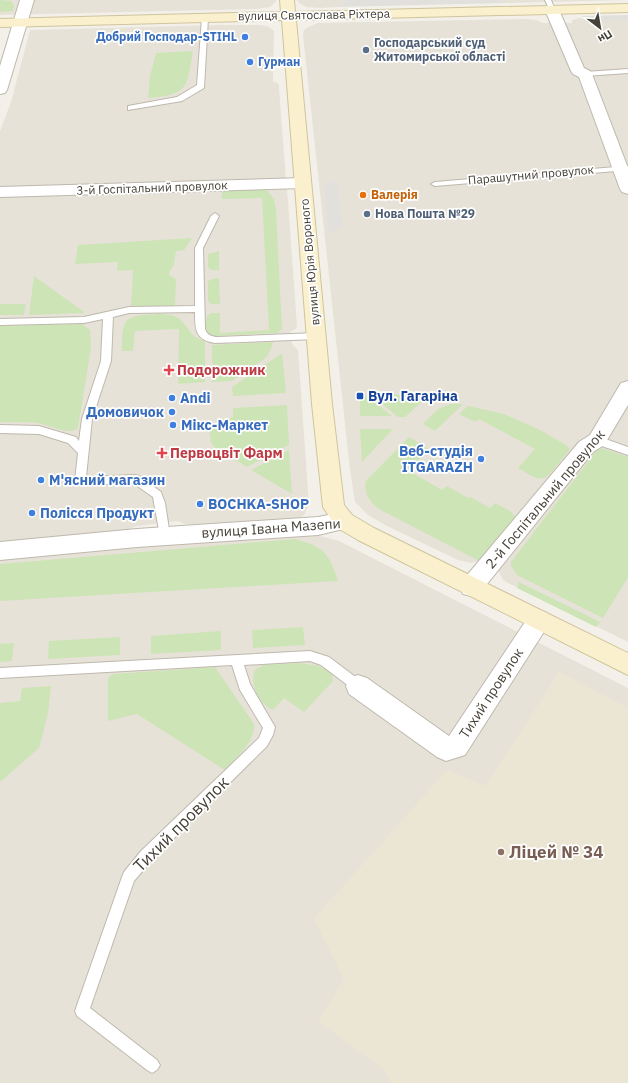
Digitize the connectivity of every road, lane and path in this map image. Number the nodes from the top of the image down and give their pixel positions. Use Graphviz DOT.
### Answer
graph roads {
  1 [pos="27,0"];
  2 [pos="550,5"];
  3 [pos="288,8"];
  4 [pos="628,8"];
  5 [pos="204,18"];
  6 [pos="21,22"];
  7 [pos="0,23"];
  8 [pos="628,71"];
  9 [pos="585,74"];
  10 [pos="0,90"];
  11 [pos="132,108"];
  12 [pos="624,168"];
  13 [pos="303,182"];
  14 [pos="435,184"];
  15 [pos="628,189"];
  16 [pos="0,192"];
  17 [pos="215,216"];
  18 [pos="200,309"];
  19 [pos="108,315"];
  20 [pos="0,322"];
  21 [pos="317,336"];
  22 [pos="628,388"];
  23 [pos="0,429"];
  24 [pos="597,440"];
  25 [pos="628,451"];
  26 [pos="83,452"];
  27 [pos="344,521"];
  28 [pos="164,536"];
  29 [pos="0,551"];
  30 [pos="471,587"];
  31 [pos="539,620"];
  32 [pos="237,659"];
  33 [pos="628,665"];
  34 [pos="0,674"];
  35 [pos="358,686"];
  36 [pos="152,1065"];
  1 -- 6 [label="street"];
  2 -- 3 [label="main road, вулиця Святослава Ріхтера"];
  2 -- 4 [label="main road, вулиця Святослава Ріхтера"];
  2 -- 9 [label="street"];
  3 -- 5 [label="main road, вулиця Святослава Ріхтера"];
  3 -- 13 [label="main road, вулиця Юрія Вороного"];
  5 -- 6 [label="main road, вулиця Святослава Ріхтера"];
  5 -- 11 [label="lane"];
  6 -- 7 [label="main road, вулиця Святослава Ріхтера"];
  6 -- 10 [label="street"];
  8 -- 9 [label="lane"];
  9 -- 12 [label="street"];
  12 -- 14 [label="lane, Парашутний провулок"];
  12 -- 15 [label="street"];
  13 -- 16 [label="street, 3-й Госпітальний провулок"];
  13 -- 21 [label="main road, вулиця Юрія Вороного"];
  17 -- 18 [label="lane"];
  18 -- 19 [label="lane"];
  18 -- 21 [label="lane"];
  19 -- 20 [label="lane"];
  19 -- 26 [label="lane"];
  21 -- 27 [label="main road, вулиця Юрія Вороного"];
  22 -- 24 [label="street, 2-й Госпітальний провулок"];
  23 -- 26 [label="lane"];
  24 -- 25 [label="lane"];
  24 -- 30 [label="street, 2-й Госпітальний провулок"];
  26 -- 28 [label="lane"];
  27 -- 28 [label="street, вулиця Івана Мазепи"];
  27 -- 30 [label="main road, вулиця Івана Мазепи"];
  28 -- 29 [label="street, вулиця Івана Мазепи"];
  30 -- 31 [label="main road, вулиця Івана Мазепи"];
  31 -- 33 [label="main road, вулиця Івана Мазепи"];
  31 -- 35 [label="street, Тихий провулок"];
  32 -- 34 [label="lane"];
  32 -- 35 [label="lane"];
  32 -- 36 [label="lane, Тихий провулок"];
}
